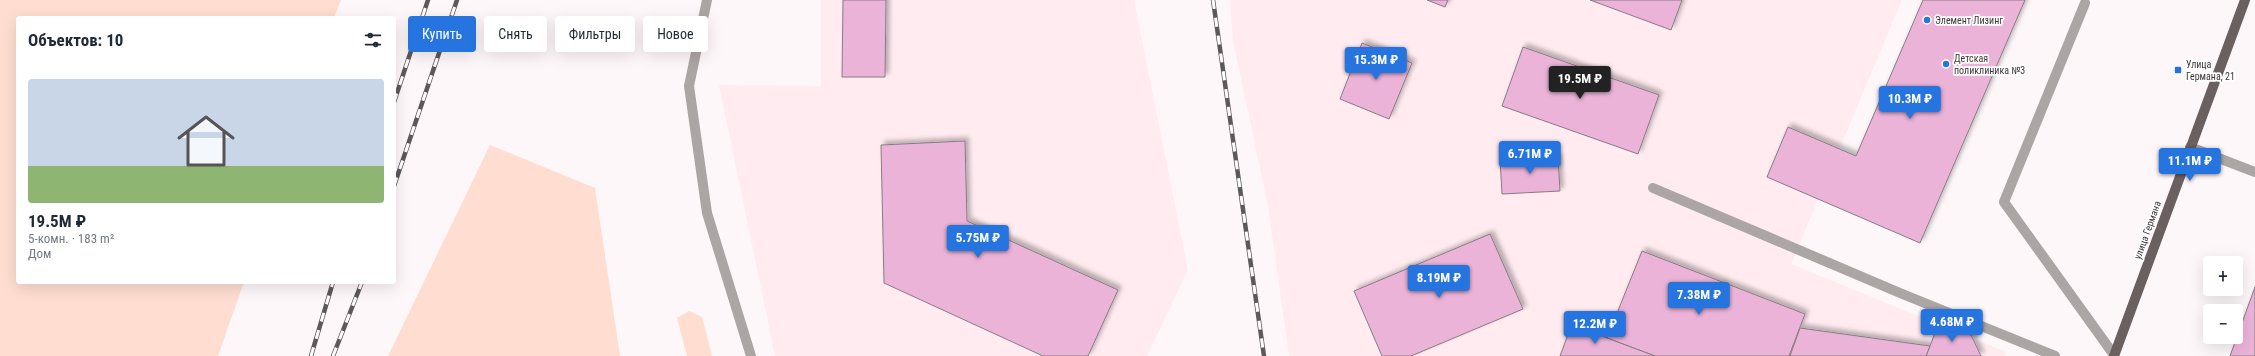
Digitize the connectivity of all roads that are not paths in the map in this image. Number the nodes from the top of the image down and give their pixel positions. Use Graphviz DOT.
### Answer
graph roads {
  1 [pos="707,0"];
  2 [pos="2245,0"];
  3 [pos="2085,3"];
  4 [pos="2190,147"];
  5 [pos="2255,172"];
  6 [pos="1653,188"];
  7 [pos="751,356"];
  8 [pos="2055,356"];
  9 [pos="2114,356"];
  1 -- 7 [label="lane"];
  2 -- 4 [label="main road, улица Германа"];
  3 -- 9 [label="lane"];
  4 -- 5 [label="lane"];
  4 -- 9 [label="main road, улица Германа"];
  6 -- 8 [label="lane"];
}
